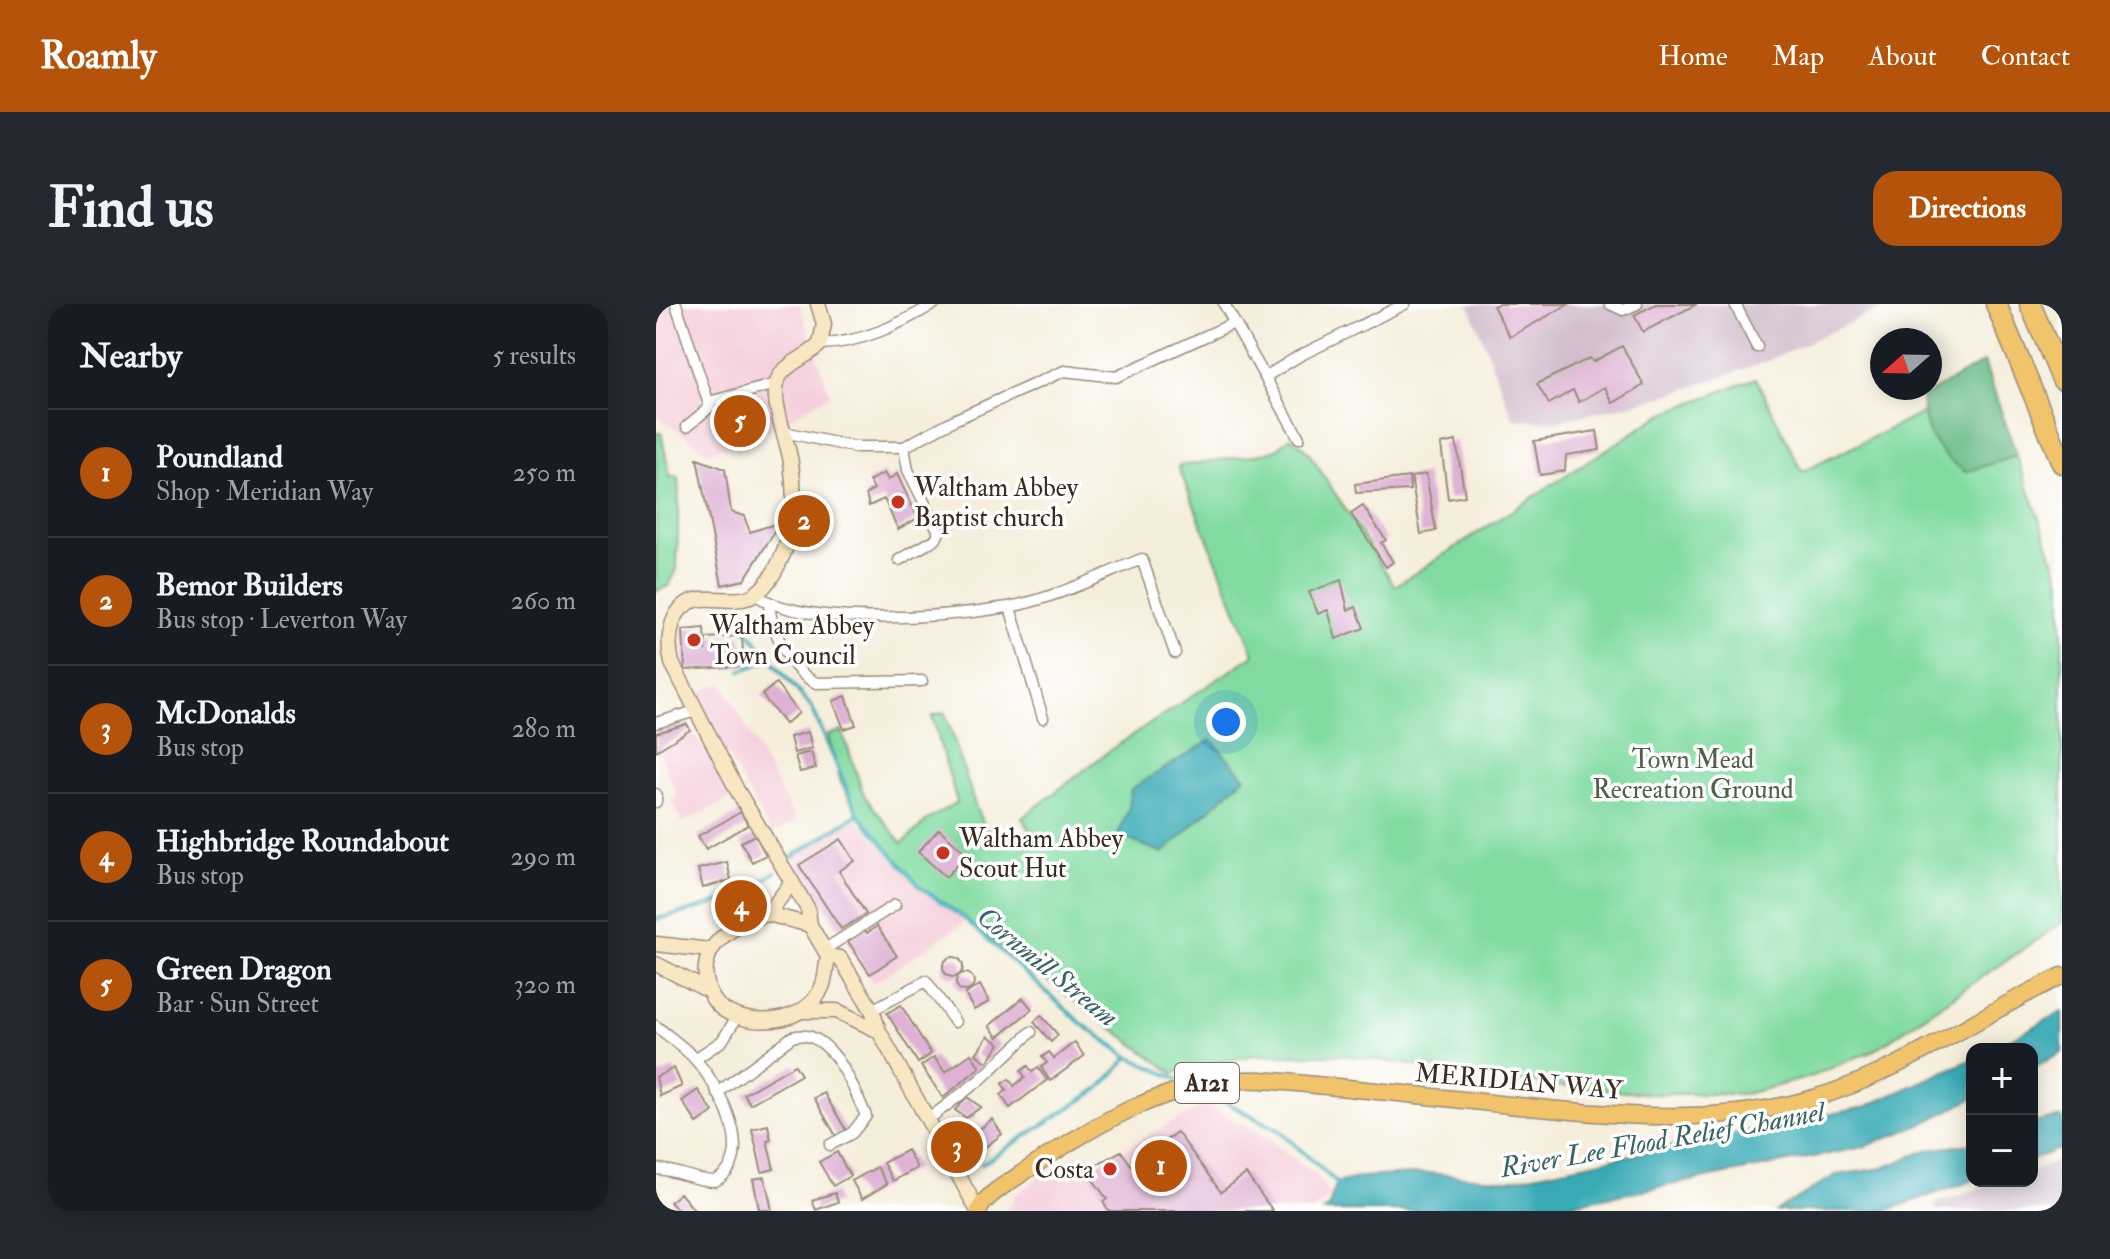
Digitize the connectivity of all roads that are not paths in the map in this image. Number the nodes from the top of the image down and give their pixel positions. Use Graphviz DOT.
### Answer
graph roads {
  1 [pos="676,304"];
  2 [pos="818,304"];
  3 [pos="934,304"];
  4 [pos="1224,304"];
  5 [pos="1405,304"];
  6 [pos="1610,304"];
  7 [pos="1637,304"];
  8 [pos="1735,304"];
  9 [pos="1996,304"];
  10 [pos="2030,304"];
  11 [pos="1234,323"];
  12 [pos="820,344"];
  13 [pos="1757,347"];
  14 [pos="1265,377"];
  15 [pos="2062,379"];
  16 [pos="776,384"];
  17 [pos="709,402"];
  18 [pos="687,426"];
  19 [pos="784,432"];
  20 [pos="1299,438"];
  21 [pos="904,447"];
  22 [pos="2062,463"];
  23 [pos="899,560"];
  24 [pos="754,594"];
  25 [pos="769,605"];
  26 [pos="1010,607"];
  27 [pos="1175,653"];
  28 [pos="922,681"];
  29 [pos="696,711"];
  30 [pos="1043,718"];
  31 [pos="656,723"];
  32 [pos="656,794"];
  33 [pos="656,802"];
  34 [pos="792,882"];
  35 [pos="895,905"];
  36 [pos="768,914"];
  37 [pos="810,925"];
  38 [pos="656,944"];
  39 [pos="710,950"];
  40 [pos="826,953"];
  41 [pos="656,964"];
  42 [pos="2062,976"];
  43 [pos="707,990"];
  44 [pos="872,1010"];
  45 [pos="802,1011"];
  46 [pos="737,1017"];
  47 [pos="955,1022"];
  48 [pos="656,1026"];
  49 [pos="879,1031"];
  50 [pos="1031,1032"];
  51 [pos="695,1059"];
  52 [pos="717,1093"];
  53 [pos="930,1118"];
  54 [pos="830,1145"];
  55 [pos="656,1169"];
  56 [pos="977,1210"];
  1 -- 17 [label="street"];
  2 -- 12 [label="main road"];
  3 -- 12 [label="street"];
  4 -- 11 [label="street"];
  5 -- 14 [label="street"];
  6 -- 7 [label="street"];
  8 -- 13 [label="street"];
  9 -- 22 [label="highway"];
  10 -- 15 [label="highway"];
  11 -- 14 [label="street"];
  11 -- 21 [label="street"];
  12 -- 16 [label="main road"];
  14 -- 20 [label="street"];
  16 -- 17 [label="street"];
  16 -- 19 [label="main road"];
  17 -- 18 [label="street"];
  19 -- 21 [label="street"];
  19 -- 24 [label="main road"];
  21 -- 23 [label="street"];
  24 -- 25 [label="street"];
  24 -- 29 [label="main road"];
  25 -- 26 [label="street"];
  25 -- 28 [label="street"];
  26 -- 27 [label="street"];
  26 -- 30 [label="street"];
  29 -- 31 [label="street"];
  29 -- 34 [label="main road"];
  32 -- 33 [label="street"];
  34 -- 36 [label="main road"];
  34 -- 37 [label="main road"];
  35 -- 40 [label="street"];
  36 -- 37 [label="main road"];
  36 -- 39 [label="main road"];
  37 -- 40 [label="main road"];
  38 -- 39 [label="main road"];
  39 -- 43 [label="main road"];
  40 -- 44 [label="main road"];
  40 -- 45 [label="main road"];
  41 -- 43 [label="main road"];
  42 -- 56 [label="main road, MERIDIAN WAY / A121"];
  43 -- 46 [label="main road"];
  44 -- 47 [label="street"];
  44 -- 49 [label="main road"];
  45 -- 46 [label="main road"];
  45 -- 49 [label="main road"];
  46 -- 51 [label="street"];
  48 -- 51 [label="street"];
  49 -- 53 [label="main road"];
  50 -- 53 [label="street"];
  51 -- 52 [label="street"];
  52 -- 54 [label="street"];
  52 -- 55 [label="street"];
  53 -- 56 [label="main road"];
}
